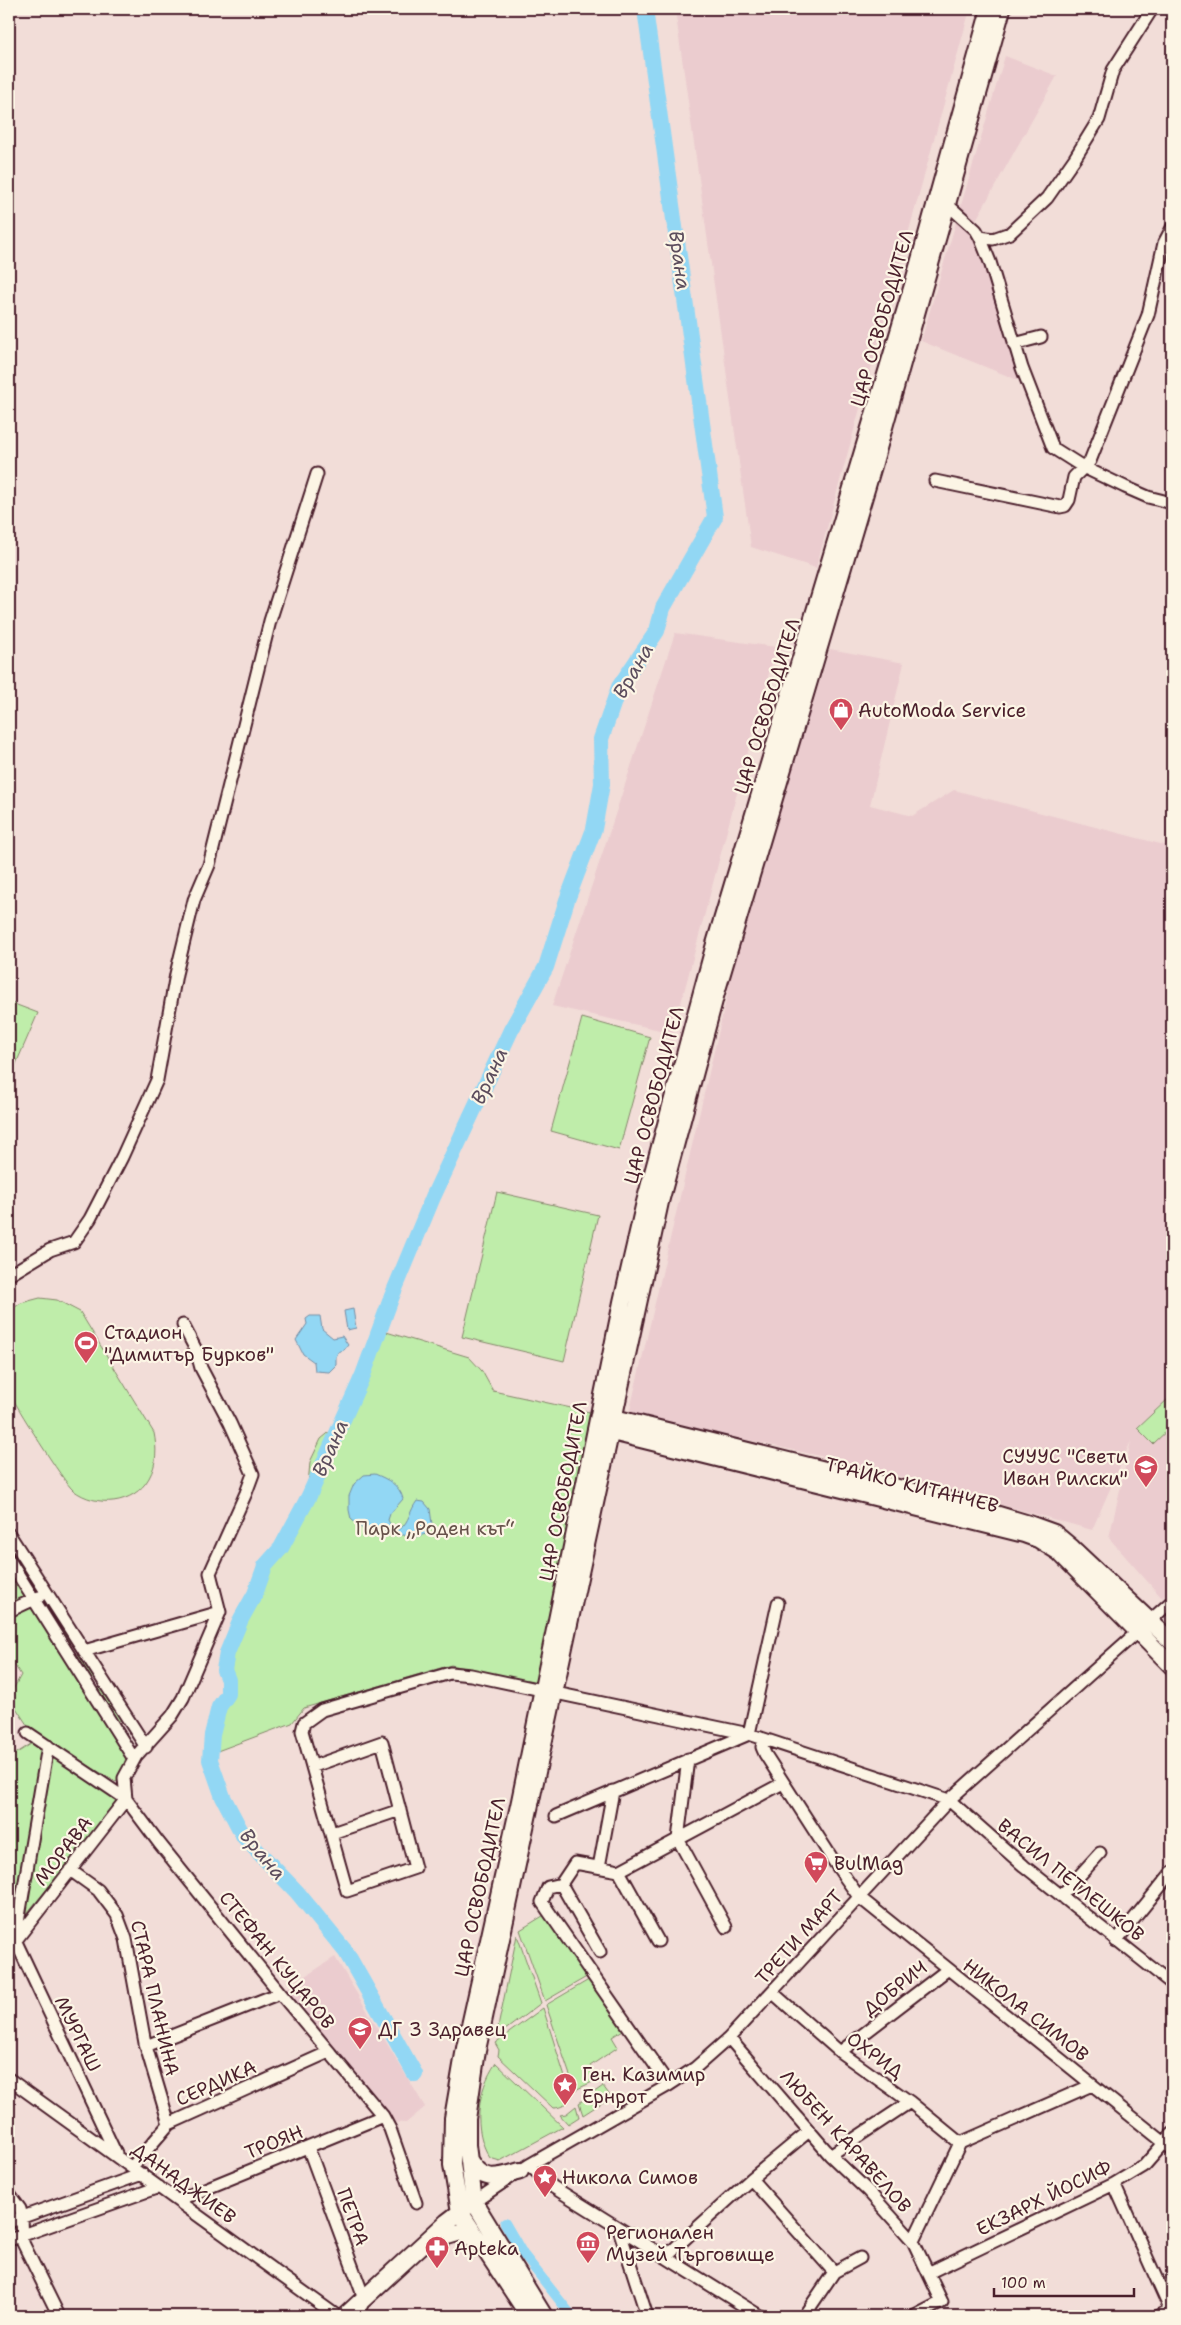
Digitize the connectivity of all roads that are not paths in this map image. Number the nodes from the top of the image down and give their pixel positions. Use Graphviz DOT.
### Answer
graph roads {
  1 [pos="990,9"];
  2 [pos="1002,9"];
  3 [pos="1152,9"];
  4 [pos="948,205"];
  5 [pos="1172,228"];
  6 [pos="980,238"];
  7 [pos="1041,337"];
  8 [pos="1014,344"];
  9 [pos="1083,467"];
  10 [pos="317,474"];
  11 [pos="935,481"];
  12 [pos="1172,503"];
  13 [pos="9,1275"];
  14 [pos="183,1325"];
  15 [pos="604,1423"];
  16 [pos="9,1534"];
  17 [pos="9,1560"];
  18 [pos="47,1592"];
  19 [pos="34,1600"];
  20 [pos="1172,1601"];
  21 [pos="778,1603"];
  22 [pos="9,1611"];
  23 [pos="220,1612"];
  24 [pos="1150,1620"];
  25 [pos="1138,1631"];
  26 [pos="1172,1642"];
  27 [pos="82,1648"];
  28 [pos="67,1653"];
  29 [pos="1172,1666"];
  30 [pos="101,1678"];
  31 [pos="88,1686"];
  32 [pos="549,1692"];
  33 [pos="134,1729"];
  34 [pos="28,1733"];
  35 [pos="749,1734"];
  36 [pos="122,1739"];
  37 [pos="764,1740"];
  38 [pos="48,1746"];
  39 [pos="146,1747"];
  40 [pos="134,1759"];
  41 [pos="688,1759"];
  42 [pos="314,1766"];
  43 [pos="783,1783"];
  44 [pos="613,1791"];
  45 [pos="126,1799"];
  46 [pos="949,1800"];
  47 [pos="400,1810"];
  48 [pos="556,1816"];
  49 [pos="332,1833"];
  50 [pos="678,1839"];
  51 [pos="1100,1852"];
  52 [pos="599,1867"];
  53 [pos="70,1870"];
  54 [pos="619,1871"];
  55 [pos="1172,1872"];
  56 [pos="561,1884"];
  57 [pos="1061,1896"];
  58 [pos="859,1897"];
  59 [pos="9,1927"];
  60 [pos="726,1927"];
  61 [pos="658,1941"];
  62 [pos="1116,1941"];
  63 [pos="12,1946"];
  64 [pos="600,1952"];
  65 [pos="947,1970"];
  66 [pos="1172,1984"];
  67 [pos="772,1992"];
  68 [pos="280,1993"];
  69 [pos="729,2038"];
  70 [pos="146,2046"];
  71 [pos="329,2052"];
  72 [pos="840,2052"];
  73 [pos="9,2079"];
  74 [pos="669,2085"];
  75 [pos="1092,2085"];
  76 [pos="910,2102"];
  77 [pos="383,2116"];
  78 [pos="169,2124"];
  79 [pos="810,2131"];
  80 [pos="1170,2142"];
  81 [pos="960,2143"];
  82 [pos="308,2147"];
  83 [pos="830,2155"];
  84 [pos="116,2156"];
  85 [pos="469,2160"];
  86 [pos="525,2168"];
  87 [pos="137,2171"];
  88 [pos="752,2179"];
  89 [pos="1114,2184"];
  90 [pos="160,2187"];
  91 [pos="9,2194"];
  92 [pos="178,2200"];
  93 [pos="474,2202"];
  94 [pos="416,2203"];
  95 [pos="460,2212"];
  96 [pos="22,2218"];
  97 [pos="9,2222"];
  98 [pos="619,2228"];
  99 [pos="23,2235"];
  100 [pos="9,2240"];
  101 [pos="478,2240"];
  102 [pos="913,2241"];
  103 [pos="424,2244"];
  104 [pos="665,2257"];
  105 [pos="860,2258"];
  106 [pos="834,2272"];
  107 [pos="930,2272"];
  108 [pos="364,2298"];
  109 [pos="1171,2309"];
  110 [pos="59,2316"];
  111 [pos="337,2316"];
  112 [pos="345,2316"];
  113 [pos="358,2316"];
  114 [pos="529,2316"];
  115 [pos="544,2316"];
  116 [pos="647,2316"];
  117 [pos="760,2316"];
  118 [pos="804,2316"];
  119 [pos="915,2316"];
  120 [pos="1158,2316"];
  1 -- 15 [label="street, ЦАР ОСВОБОДИТЕЛ"];
  2 -- 4 [label="street, ЦАР ОСВОБОДИТЕЛ"];
  3 -- 6 [label="street"];
  4 -- 6 [label="street"];
  4 -- 15 [label="street, ЦАР ОСВОБОДИТЕЛ"];
  5 -- 9 [label="street"];
  6 -- 8 [label="street"];
  7 -- 8 [label="street"];
  8 -- 9 [label="street"];
  9 -- 11 [label="street"];
  9 -- 12 [label="street"];
  10 -- 13 [label="street"];
  14 -- 23 [label="street"];
  15 -- 24 [label="street, ТРАЙКО КИТАНЧЕВ"];
  15 -- 25 [label="street, ТРАЙКО КИТАНЧЕВ"];
  15 -- 32 [label="street, ЦАР ОСВОБОДИТЕЛ"];
  16 -- 18 [label="street"];
  17 -- 19 [label="street"];
  18 -- 19 [label="street"];
  18 -- 27 [label="street"];
  19 -- 22 [label="street"];
  19 -- 28 [label="street"];
  20 -- 24 [label="street, ТРЕТИ МАРТ"];
  21 -- 35 [label="street"];
  23 -- 27 [label="street"];
  23 -- 39 [label="street"];
  24 -- 25 [label="street, ТРЕТИ МАРТ"];
  24 -- 26 [label="street, ТРАЙКО КИТАНЧЕВ"];
  25 -- 29 [label="street, ТРАЙКО КИТАНЧЕВ"];
  25 -- 46 [label="street, ТРЕТИ МАРТ"];
  27 -- 28 [label="street"];
  27 -- 30 [label="street"];
  28 -- 31 [label="street"];
  30 -- 31 [label="street"];
  30 -- 33 [label="street"];
  31 -- 36 [label="street"];
  32 -- 35 [label="street"];
  32 -- 42 [label="street"];
  32 -- 85 [label="street, ЦАР ОСВОБОДИТЕЛ"];
  32 -- 95 [label="street, ЦАР ОСВОБОДИТЕЛ"];
  33 -- 36 [label="street"];
  33 -- 39 [label="street"];
  34 -- 38 [label="street, СТЕФАН КУЦАРОВ"];
  35 -- 37 [label="street"];
  35 -- 41 [label="street"];
  36 -- 40 [label="street"];
  37 -- 43 [label="street, НИКОЛА СИМОВ"];
  37 -- 46 [label="street"];
  38 -- 45 [label="street, СТЕФАН КУЦАРОВ"];
  38 -- 63 [label="street"];
  39 -- 40 [label="street"];
  40 -- 45 [label="street"];
  41 -- 44 [label="street"];
  41 -- 50 [label="street"];
  42 -- 47 [label="street"];
  42 -- 49 [label="street"];
  43 -- 50 [label="street"];
  43 -- 58 [label="street, НИКОЛА СИМОВ"];
  44 -- 48 [label="street"];
  44 -- 52 [label="street"];
  45 -- 53 [label="street, МОРАВА"];
  45 -- 68 [label="street, СТЕФАН КУЦАРОВ"];
  46 -- 57 [label="street, ВАСИЛ ПЕТЛЕШКОВ"];
  46 -- 58 [label="street, ТРЕТИ МАРТ"];
  47 -- 49 [label="street"];
  47 -- 49 [label="street"];
  50 -- 54 [label="street"];
  50 -- 60 [label="street"];
  51 -- 57 [label="street"];
  52 -- 54 [label="street"];
  52 -- 56 [label="street"];
  53 -- 63 [label="street, МОРАВА"];
  53 -- 70 [label="street, СТАРА ПЛАНИНА"];
  54 -- 61 [label="street"];
  55 -- 62 [label="street"];
  56 -- 64 [label="street"];
  56 -- 74 [label="street"];
  57 -- 62 [label="street, ВАСИЛ ПЕТЛЕШКОВ"];
  58 -- 65 [label="street, НИКОЛА СИМОВ"];
  58 -- 67 [label="street, ТРЕТИ МАРТ"];
  59 -- 63 [label="street, МУРГАШ"];
  62 -- 66 [label="street, ВАСИЛ ПЕТЛЕШКОВ"];
  63 -- 84 [label="street, МУРГАШ"];
  65 -- 72 [label="street, ДОБРИЧ"];
  65 -- 75 [label="street, НИКОЛА СИМОВ"];
  67 -- 69 [label="street, ТРЕТИ МАРТ"];
  67 -- 72 [label="street, ОХРИД"];
  68 -- 70 [label="street"];
  68 -- 71 [label="street, СТЕФАН КУЦАРОВ"];
  69 -- 74 [label="street, ТРЕТИ МАРТ"];
  69 -- 79 [label="street, ЛЮБЕН КАРАВЕЛОВ"];
  70 -- 78 [label="street, СТАРА ПЛАНИНА"];
  71 -- 77 [label="street, СТЕФАН КУЦАРОВ"];
  71 -- 78 [label="street, СЕРДИКА"];
  72 -- 76 [label="street, ОХРИД"];
  73 -- 84 [label="street, ДАНАДЖИЕВ"];
  74 -- 86 [label="street, ТРЕТИ МАРТ"];
  75 -- 80 [label="street, НИКОЛА СИМОВ"];
  75 -- 81 [label="street"];
  76 -- 81 [label="street, ОХРИД"];
  76 -- 83 [label="street"];
  77 -- 82 [label="street, ТРОЯН"];
  77 -- 94 [label="street, СТЕФАН КУЦАРОВ"];
  78 -- 87 [label="street, СЕРДИКА"];
  79 -- 83 [label="street, ЛЮБЕН КАРАВЕЛОВ"];
  79 -- 88 [label="street"];
  80 -- 89 [label="street, ЕКЗАРХ ЙОСИФ"];
  81 -- 102 [label="street"];
  82 -- 92 [label="street, ТРОЯН"];
  82 -- 108 [label="street, ПЕТРА"];
  83 -- 102 [label="street, ЛЮБЕН КАРАВЕЛОВ"];
  84 -- 87 [label="street, ДАНАДЖИЕВ"];
  85 -- 86 [label="street"];
  85 -- 93 [label="street, ЦАР ОСВОБОДИТЕЛ"];
  86 -- 93 [label="street, ТРЕТИ МАРТ"];
  86 -- 98 [label="street"];
  87 -- 90 [label="street, ДАНАДЖИЕВ"];
  87 -- 96 [label="street"];
  88 -- 104 [label="street"];
  88 -- 106 [label="street"];
  89 -- 107 [label="street, ЕКЗАРХ ЙОСИФ"];
  89 -- 109 [label="street"];
  90 -- 92 [label="street, ДАНАДЖИЕВ"];
  90 -- 99 [label="street"];
  91 -- 96 [label="street"];
  92 -- 111 [label="street, ДАНАДЖИЕВ"];
  93 -- 95 [label="street"];
  93 -- 115 [label="street"];
  95 -- 101 [label="street"];
  95 -- 103 [label="street"];
  96 -- 97 [label="street"];
  96 -- 99 [label="street"];
  98 -- 104 [label="street"];
  98 -- 116 [label="street"];
  99 -- 100 [label="street"];
  99 -- 110 [label="street"];
  101 -- 103 [label="street"];
  101 -- 114 [label="street"];
  102 -- 107 [label="street, ЛЮБЕН КАРАВЕЛОВ"];
  103 -- 108 [label="street"];
  104 -- 117 [label="street"];
  105 -- 106 [label="street"];
  106 -- 118 [label="street"];
  107 -- 119 [label="street, ЛЮБЕН КАРАВЕЛОВ"];
  108 -- 112 [label="street"];
  108 -- 113 [label="street"];
  109 -- 120 [label="street"];
}
